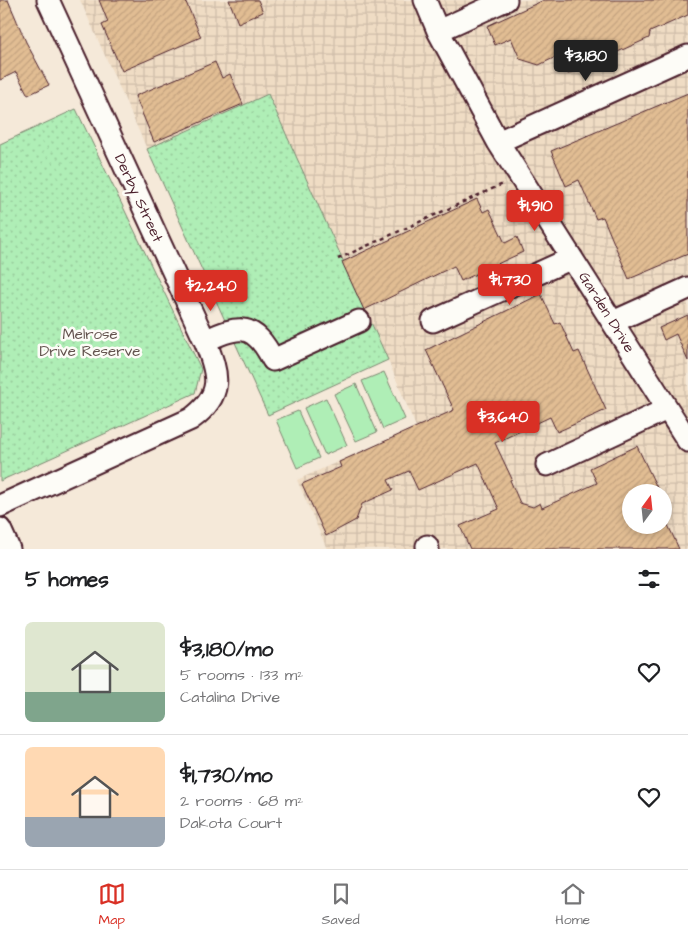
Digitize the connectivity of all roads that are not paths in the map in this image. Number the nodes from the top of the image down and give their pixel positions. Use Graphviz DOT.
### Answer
graph roads {
  1 [pos="48,0"];
  2 [pos="425,0"];
  3 [pos="506,0"];
  4 [pos="438,31"];
  5 [pos="688,56"];
  6 [pos="498,142"];
  7 [pos="572,258"];
  8 [pos="688,288"];
  9 [pos="359,321"];
  10 [pos="433,321"];
  11 [pos="613,322"];
  12 [pos="205,342"];
  13 [pos="667,409"];
  14 [pos="688,441"];
  15 [pos="547,466"];
  16 [pos="0,506"];
  17 [pos="0,529"];
  18 [pos="9,549"];
  1 -- 12 [label="street, Derby Street"];
  2 -- 4 [label="street, Garden Drive"];
  3 -- 4 [label="street"];
  4 -- 6 [label="street, Garden Drive"];
  5 -- 6 [label="street"];
  6 -- 7 [label="street, Garden Drive"];
  7 -- 10 [label="street"];
  7 -- 11 [label="street, Garden Drive"];
  8 -- 11 [label="street"];
  9 -- 12 [label="street"];
  11 -- 13 [label="street, Garden Drive"];
  12 -- 16 [label="street, Derby Street"];
  13 -- 14 [label="street, Garden Drive"];
  13 -- 15 [label="street"];
  17 -- 18 [label="street"];
}
